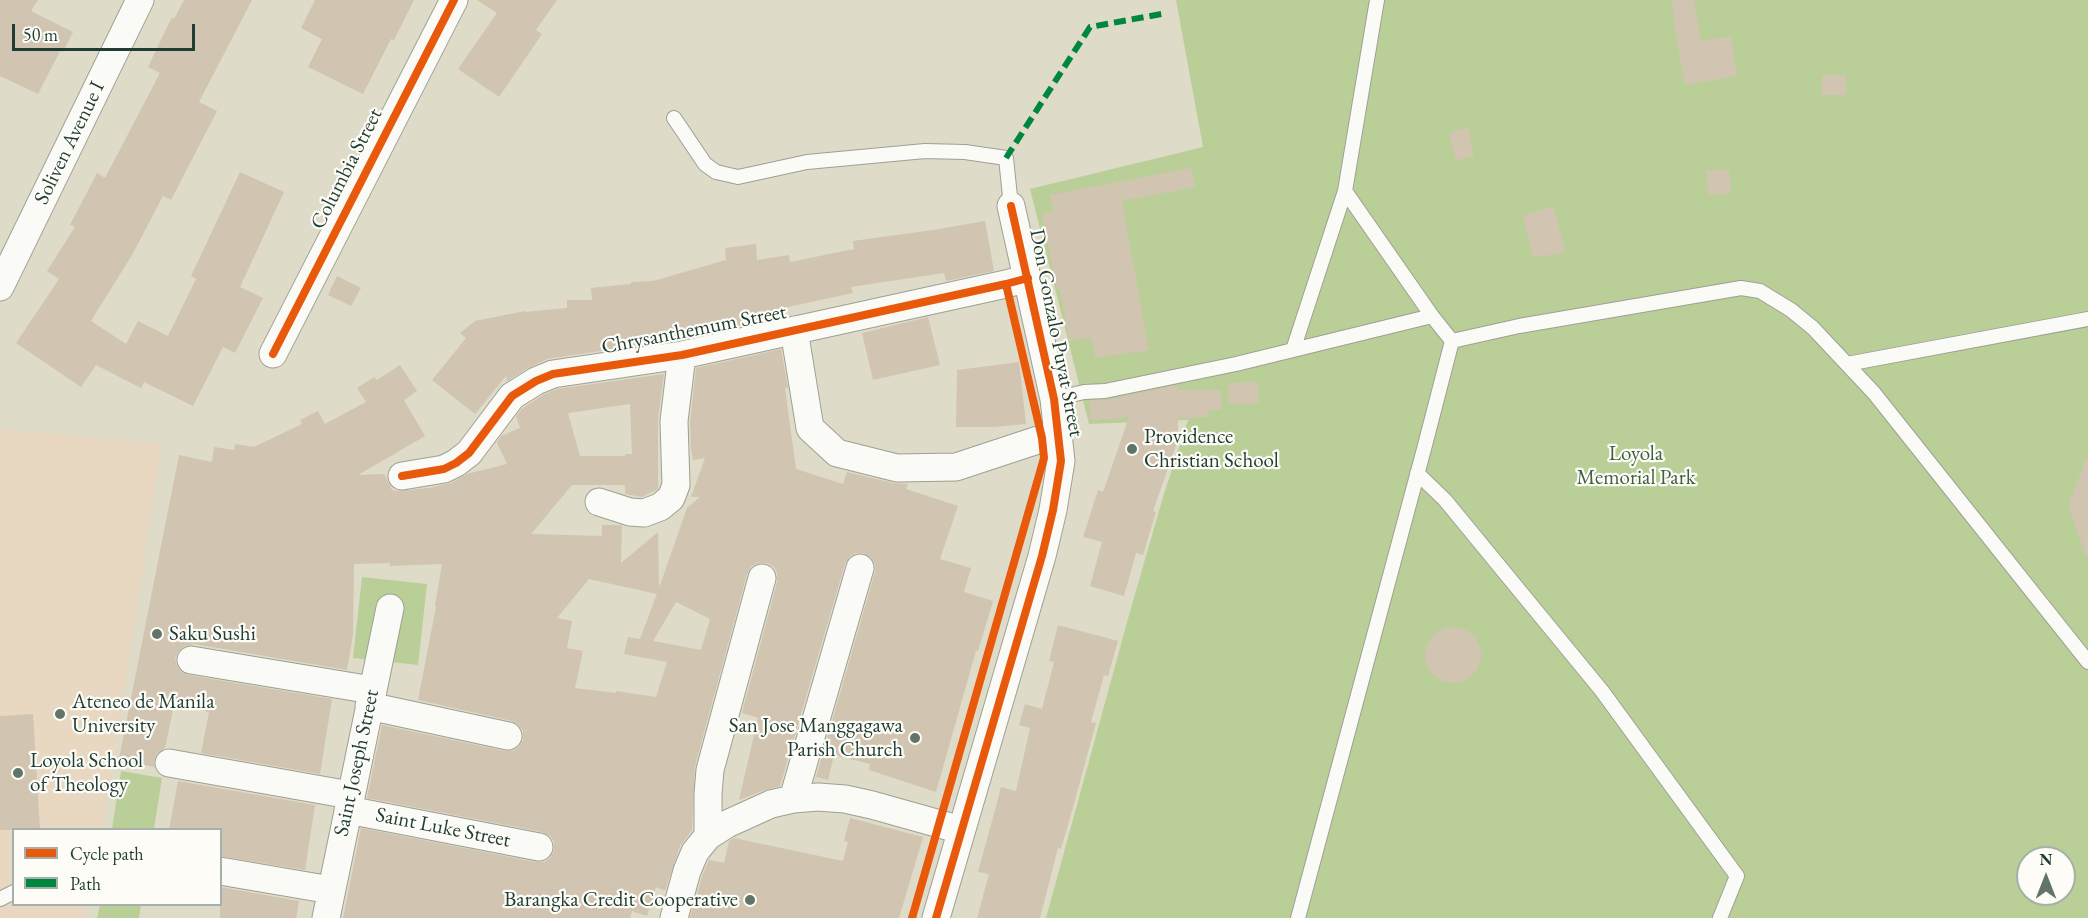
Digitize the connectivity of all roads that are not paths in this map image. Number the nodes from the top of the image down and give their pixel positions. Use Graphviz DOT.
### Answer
graph roads {
  1 [pos="140,0"];
  2 [pos="454,0"];
  3 [pos="1377,0"];
  4 [pos="674,118"];
  5 [pos="1345,191"];
  6 [pos="1011,206"];
  7 [pos="1028,278"];
  8 [pos="0,287"];
  9 [pos="1432,316"];
  10 [pos="2088,319"];
  11 [pos="794,330"];
  12 [pos="1452,341"];
  13 [pos="1293,351"];
  14 [pos="273,354"];
  15 [pos="682,355"];
  16 [pos="1847,364"];
  17 [pos="1054,399"];
  18 [pos="1059,433"];
  19 [pos="1417,473"];
  20 [pos="402,476"];
  21 [pos="599,502"];
  22 [pos="860,568"];
  23 [pos="762,578"];
  24 [pos="390,608"];
  25 [pos="191,660"];
  26 [pos="2088,662"];
  27 [pos="370,698"];
  28 [pos="508,736"];
  29 [pos="169,763"];
  30 [pos="793,799"];
  31 [pos="349,803"];
  32 [pos="961,830"];
  33 [pos="708,836"];
  34 [pos="539,847"];
  35 [pos="222,871"];
  36 [pos="331,890"];
  37 [pos="326,918"];
  38 [pos="674,918"];
  39 [pos="936,918"];
  40 [pos="1298,918"];
  41 [pos="1720,918"];
  1 -- 8 [label="street, Soliven Avenue Ⅰ"];
  2 -- 14 [label="street, Columbia Street"];
  3 -- 5 [label="lane"];
  4 -- 6 [label="lane"];
  5 -- 9 [label="lane"];
  5 -- 13 [label="lane"];
  6 -- 7 [label="street, Don Gonzalo Puyat Street"];
  7 -- 11 [label="street, Chrysanthemum Street"];
  7 -- 17 [label="street, Don Gonzalo Puyat Street"];
  9 -- 12 [label="lane"];
  9 -- 13 [label="lane"];
  10 -- 16 [label="lane"];
  11 -- 15 [label="street, Chrysanthemum Street"];
  11 -- 18 [label="street"];
  12 -- 16 [label="lane"];
  12 -- 19 [label="lane"];
  13 -- 17 [label="lane"];
  15 -- 20 [label="street, Chrysanthemum Street"];
  15 -- 21 [label="street"];
  16 -- 26 [label="lane"];
  17 -- 18 [label="street, Don Gonzalo Puyat Street"];
  18 -- 32 [label="street, Don Gonzalo Puyat Street"];
  19 -- 40 [label="lane"];
  19 -- 41 [label="lane"];
  22 -- 30 [label="street"];
  23 -- 33 [label="street"];
  24 -- 27 [label="street, Saint Joseph Street"];
  25 -- 27 [label="street"];
  27 -- 28 [label="street"];
  27 -- 31 [label="street, Saint Joseph Street"];
  29 -- 31 [label="street, Saint Luke Street"];
  30 -- 32 [label="street"];
  30 -- 33 [label="street"];
  31 -- 34 [label="street, Saint Luke Street"];
  31 -- 36 [label="street, Saint Joseph Street"];
  32 -- 39 [label="street, Don Gonzalo Puyat Street"];
  33 -- 38 [label="street"];
  35 -- 36 [label="street"];
  36 -- 37 [label="street, Saint Joseph Street"];
}
